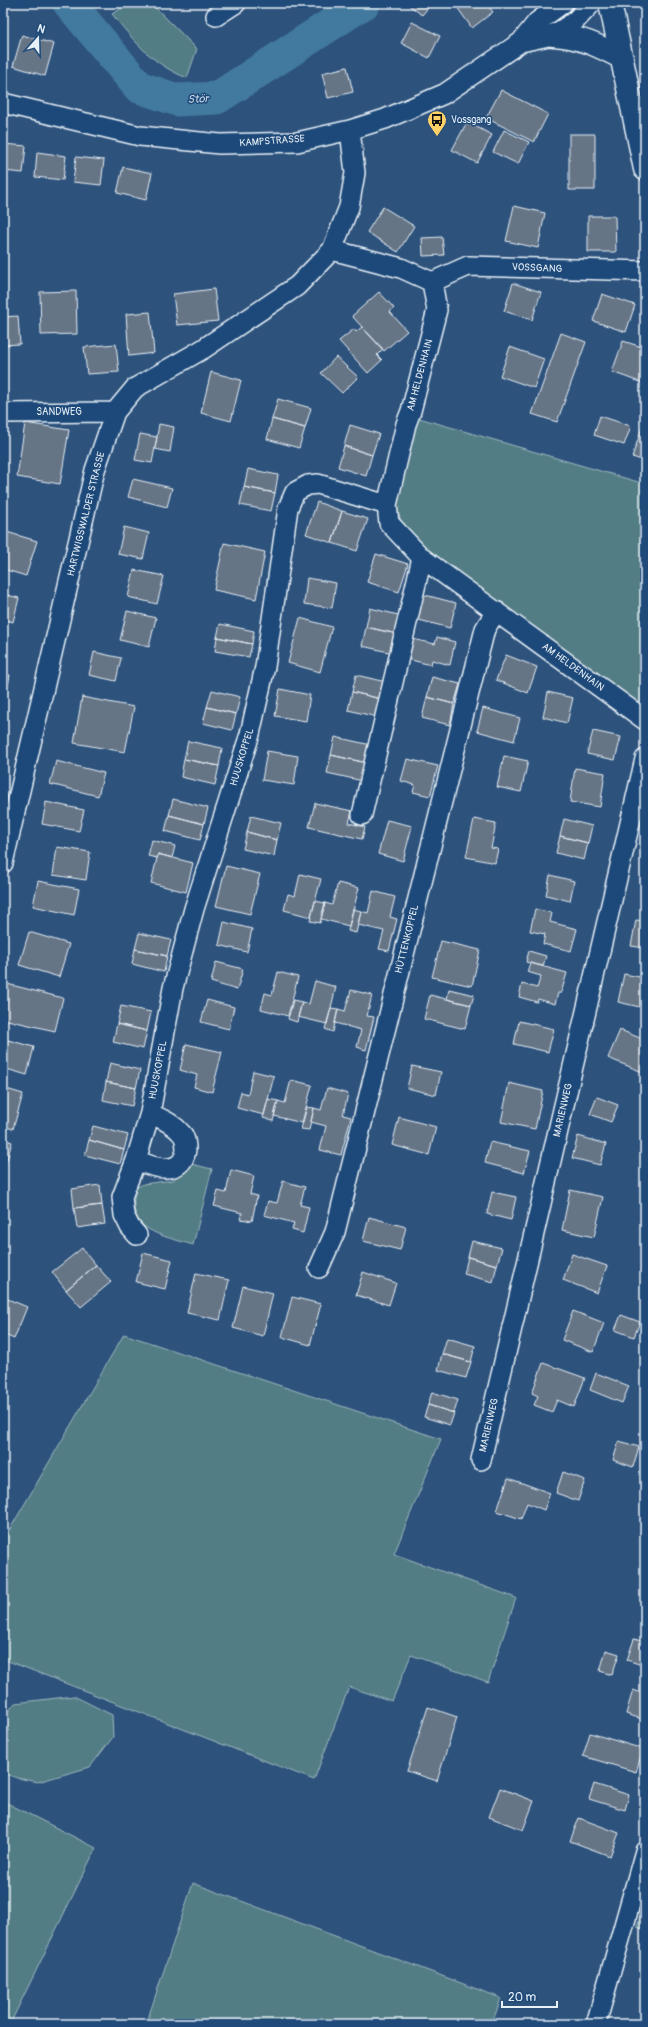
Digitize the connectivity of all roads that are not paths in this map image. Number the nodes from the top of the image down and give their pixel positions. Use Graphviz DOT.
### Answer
graph roads {
  1 [pos="236,3"];
  2 [pos="563,3"];
  3 [pos="592,3"];
  4 [pos="610,3"];
  5 [pos="216,16"];
  6 [pos="553,35"];
  7 [pos="521,42"];
  8 [pos="622,58"];
  9 [pos="3,103"];
  10 [pos="350,130"];
  11 [pos="645,169"];
  12 [pos="332,250"];
  13 [pos="645,271"];
  14 [pos="432,282"];
  15 [pos="115,412"];
  16 [pos="3,413"];
  17 [pos="387,504"];
  18 [pos="422,558"];
  19 [pos="496,611"];
  20 [pos="645,720"];
  21 [pos="645,759"];
  22 [pos="362,815"];
  23 [pos="3,863"];
  24 [pos="150,1113"];
  25 [pos="136,1160"];
  26 [pos="137,1235"];
  27 [pos="319,1268"];
  28 [pos="481,1460"];
  29 [pos="645,1851"];
  30 [pos="596,2024"];
  1 -- 5 [label="street"];
  2 -- 7 [label="street, KAMPSTRASSE"];
  3 -- 6 [label="street, KAMPSTRASSE"];
  4 -- 8 [label="main road"];
  6 -- 7 [label="street, KAMPSTRASSE"];
  6 -- 8 [label="main road"];
  7 -- 10 [label="street, KAMPSTRASSE"];
  8 -- 11 [label="main road"];
  9 -- 10 [label="street, KAMPSTRASSE"];
  10 -- 12 [label="street, HARTWIGSWALDER STRASSE"];
  12 -- 14 [label="street"];
  12 -- 15 [label="street, HARTWIGSWALDER STRASSE"];
  13 -- 14 [label="street, VOSSGANG"];
  14 -- 17 [label="street, AM HELDENHAIN"];
  15 -- 16 [label="street, SANDWEG"];
  15 -- 23 [label="street, HARTWIGSWALDER STRASSE"];
  17 -- 18 [label="street, AM HELDENHAIN"];
  17 -- 24 [label="street, HUUSKOPPEL"];
  18 -- 19 [label="street, AM HELDENHAIN"];
  18 -- 22 [label="street"];
  19 -- 20 [label="street, AM HELDENHAIN"];
  19 -- 27 [label="street, HÜTTENKOPPEL"];
  21 -- 28 [label="street, MARIENWEG"];
  24 -- 25 [label="street, HUUSKOPPEL"];
  24 -- 25 [label="street, HUUSKOPPEL"];
  25 -- 26 [label="street, HUUSKOPPEL"];
  29 -- 30 [label="street"];
}
